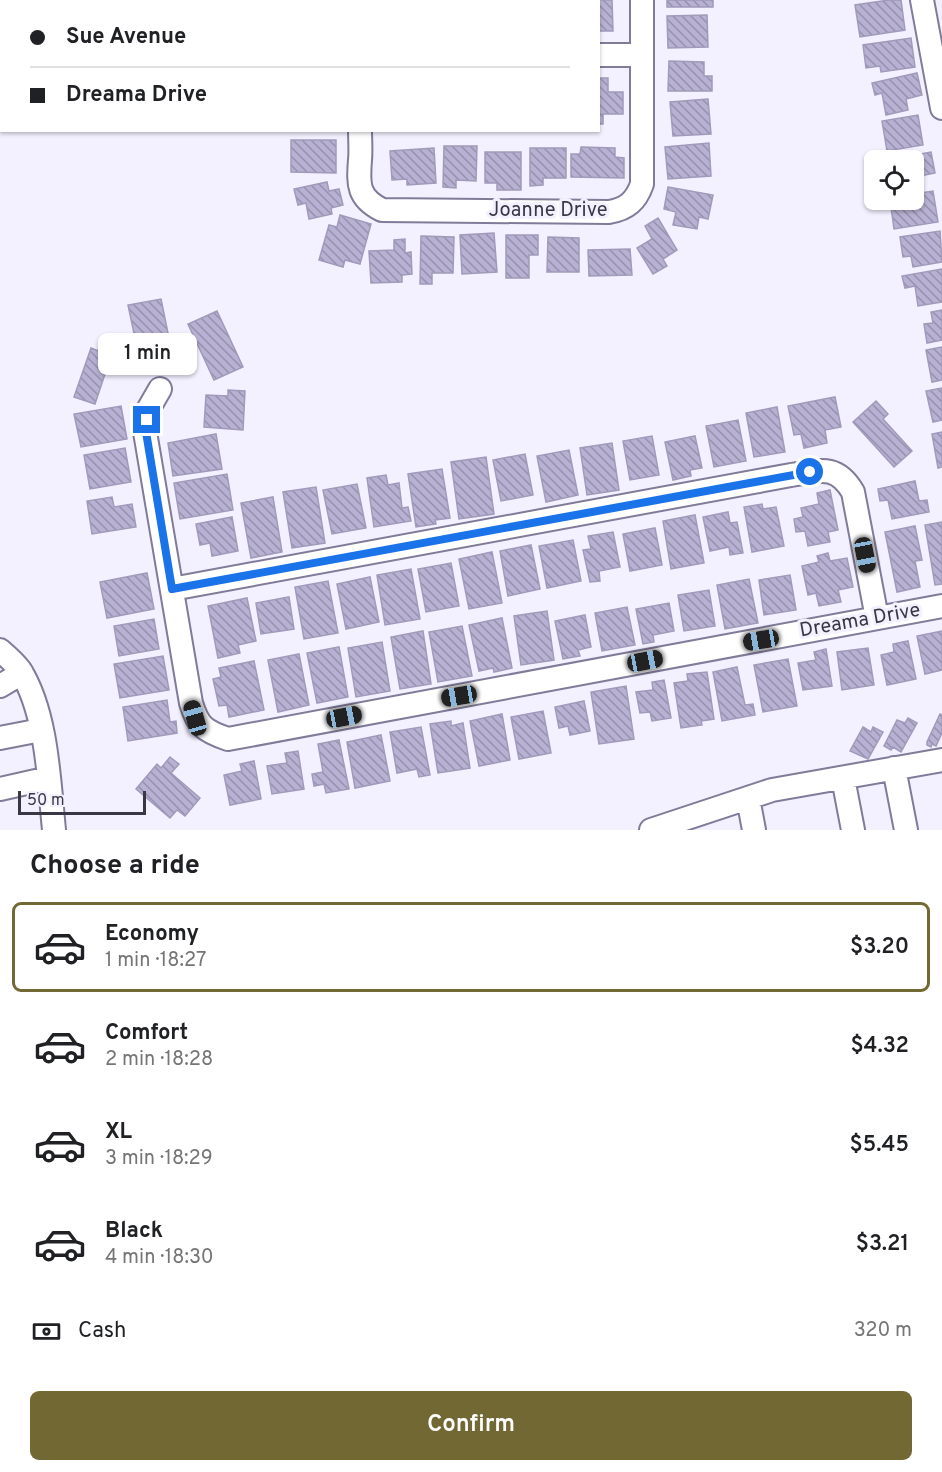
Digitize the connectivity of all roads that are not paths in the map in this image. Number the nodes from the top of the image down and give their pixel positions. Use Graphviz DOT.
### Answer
graph roads {
  1 [pos="642,0"];
  2 [pos="922,0"];
  3 [pos="600,55"];
  4 [pos="642,55"];
  5 [pos="942,108"];
  6 [pos="360,132"];
  7 [pos="160,388"];
  8 [pos="172,589"];
  9 [pos="942,606"];
  10 [pos="877,618"];
  11 [pos="0,650"];
  12 [pos="22,673"];
  13 [pos="0,686"];
  14 [pos="41,730"];
  15 [pos="0,738"];
  16 [pos="942,762"];
  17 [pos="894,768"];
  18 [pos="49,778"];
  19 [pos="843,778"];
  20 [pos="0,789"];
  21 [pos="748,798"];
  22 [pos="53,830"];
  23 [pos="651,830"];
  24 [pos="754,830"];
  25 [pos="853,830"];
  26 [pos="906,830"];
  1 -- 4 [label="street, Joanne Drive"];
  2 -- 5 [label="street"];
  3 -- 4 [label="street"];
  4 -- 6 [label="street, Joanne Drive"];
  7 -- 8 [label="street, Dreama Drive"];
  8 -- 10 [label="street"];
  8 -- 10 [label="street, Dreama Drive"];
  9 -- 10 [label="street, Dreama Drive"];
  11 -- 12 [label="street"];
  12 -- 13 [label="street"];
  12 -- 14 [label="street"];
  14 -- 15 [label="street"];
  14 -- 18 [label="street"];
  16 -- 17 [label="street"];
  17 -- 19 [label="street"];
  17 -- 26 [label="street"];
  18 -- 20 [label="street"];
  18 -- 22 [label="street"];
  19 -- 21 [label="street"];
  19 -- 25 [label="street"];
  21 -- 23 [label="street"];
  21 -- 24 [label="street"];
}
